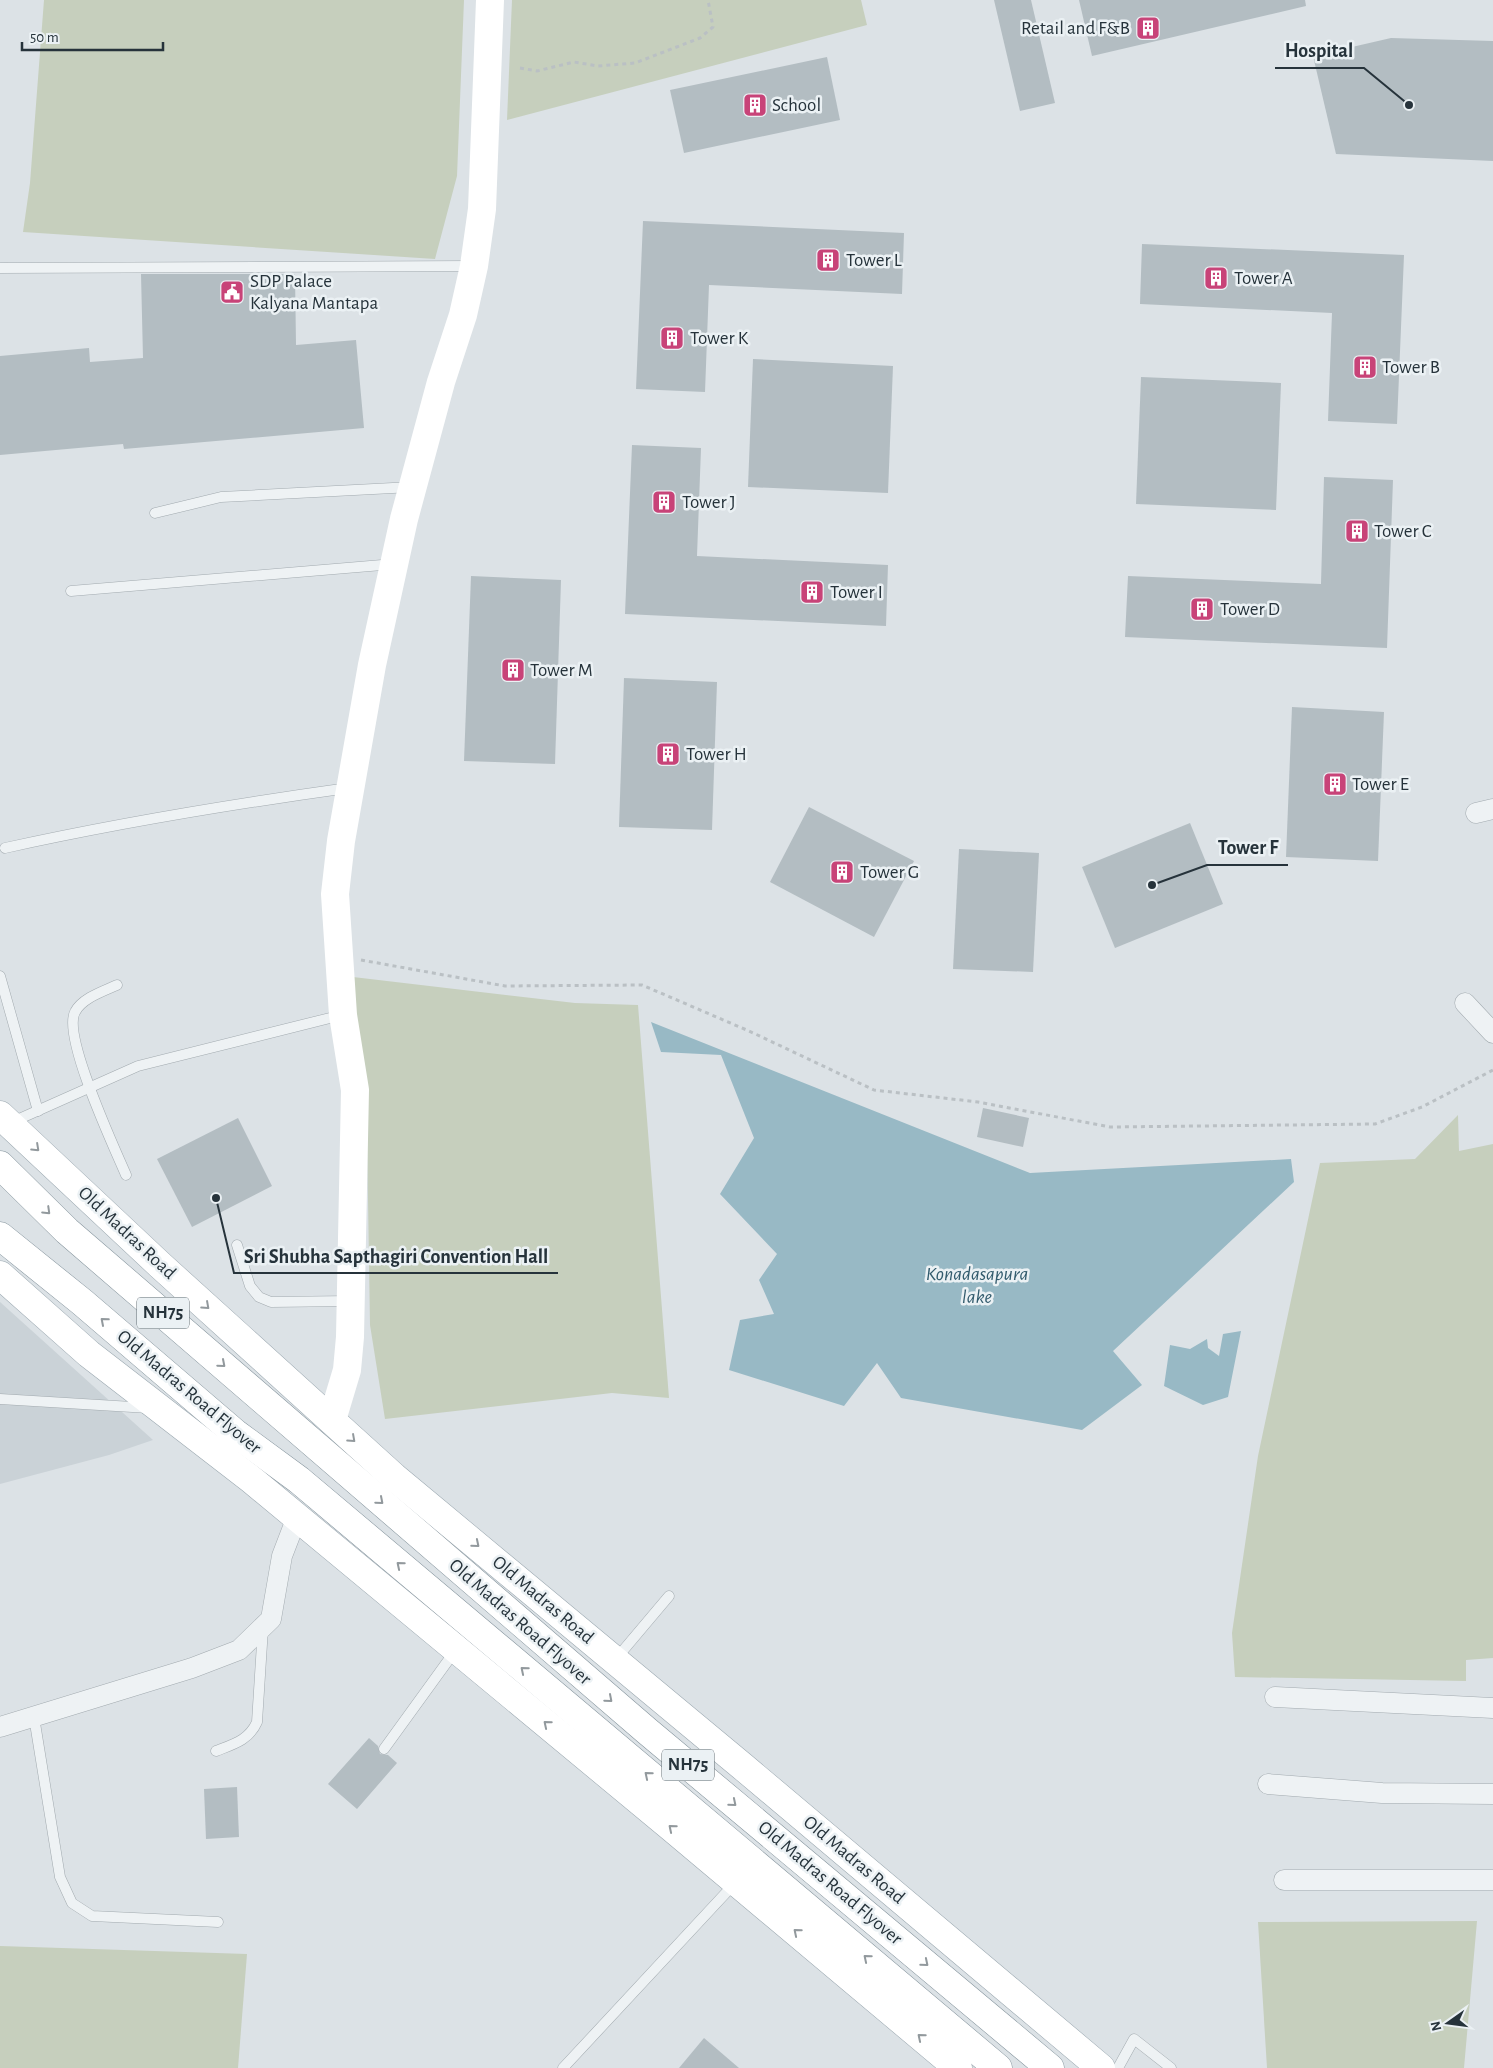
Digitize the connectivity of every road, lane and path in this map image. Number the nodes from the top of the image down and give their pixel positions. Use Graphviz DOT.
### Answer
graph roads {
  1 [pos="490,0"];
  2 [pos="708,0"];
  3 [pos="520,68"];
  4 [pos="474,266"];
  5 [pos="0,268"];
  6 [pos="413,487"];
  7 [pos="155,513"];
  8 [pos="394,564"];
  9 [pos="71,591"];
  10 [pos="350,788"];
  11 [pos="5,848"];
  12 [pos="338,956"];
  13 [pos="0,976"];
  14 [pos="117,985"];
  15 [pos="1465,1004"];
  16 [pos="343,1015"];
  17 [pos="1493,1033"];
  18 [pos="1493,1070"];
  19 [pos="88,1088"];
  20 [pos="38,1110"];
  21 [pos="5,1119"];
  22 [pos="0,1165"];
  23 [pos="126,1175"];
  24 [pos="0,1236"];
  25 [pos="237,1245"];
  26 [pos="0,1275"];
  27 [pos="351,1301"];
  28 [pos="0,1399"];
  29 [pos="160,1409"];
  30 [pos="332,1420"];
  31 [pos="297,1518"];
  32 [pos="669,1596"];
  33 [pos="263,1626"];
  34 [pos="456,1649"];
  35 [pos="615,1660"];
  36 [pos="1276,1697"];
  37 [pos="1493,1708"];
  38 [pos="34,1717"];
  39 [pos="0,1727"];
  40 [pos="384,1749"];
  41 [pos="216,1751"];
  42 [pos="1268,1784"];
  43 [pos="1493,1794"];
  44 [pos="1284,1880"];
  45 [pos="1493,1880"];
  46 [pos="737,1882"];
  47 [pos="218,1922"];
  48 [pos="563,2068"];
  49 [pos="958,2068"];
  50 [pos="998,2068"];
  51 [pos="1050,2068"];
  52 [pos="1101,2068"];
  53 [pos="1118,2068"];
  54 [pos="1171,2068"];
  1 -- 4 [label="main road"];
  2 -- 3 [label="path"];
  4 -- 5 [label="lane"];
  4 -- 6 [label="main road"];
  6 -- 7 [label="lane"];
  6 -- 8 [label="main road"];
  8 -- 9 [label="lane"];
  8 -- 10 [label="main road"];
  10 -- 11 [label="lane"];
  10 -- 12 [label="main road"];
  12 -- 16 [label="main road"];
  12 -- 18 [label="path"];
  13 -- 20 [label="lane"];
  14 -- 19 [label="lane"];
  15 -- 17 [label="street"];
  16 -- 19 [label="lane"];
  16 -- 27 [label="main road"];
  19 -- 20 [label="lane"];
  19 -- 23 [label="lane"];
  20 -- 21 [label="lane"];
  21 -- 30 [label="main road, Old Madras Road, one-way"];
  22 -- 51 [label="main road, Old Madras Road Flyover / NH75, one-way"];
  50 -- 24 [label="main road, Old Madras Road Flyover / NH75, one-way"];
  25 -- 27 [label="lane"];
  26 -- 29 [label="main road"];
  27 -- 30 [label="main road"];
  28 -- 29 [label="lane"];
  29 -- 31 [label="main road"];
  30 -- 35 [label="main road, Old Madras Road, one-way"];
  31 -- 33 [label="street"];
  31 -- 34 [label="main road"];
  32 -- 35 [label="lane"];
  33 -- 38 [label="street"];
  33 -- 41 [label="lane"];
  34 -- 40 [label="lane"];
  46 -- 34 [label="main road, one-way"];
  35 -- 52 [label="main road, Old Madras Road"];
  36 -- 37 [label="street"];
  38 -- 39 [label="street"];
  38 -- 47 [label="lane"];
  42 -- 43 [label="street"];
  44 -- 45 [label="street"];
  46 -- 48 [label="lane"];
  49 -- 46 [label="main road, one-way"];
  53 -- 54 [label="lane"];
}
